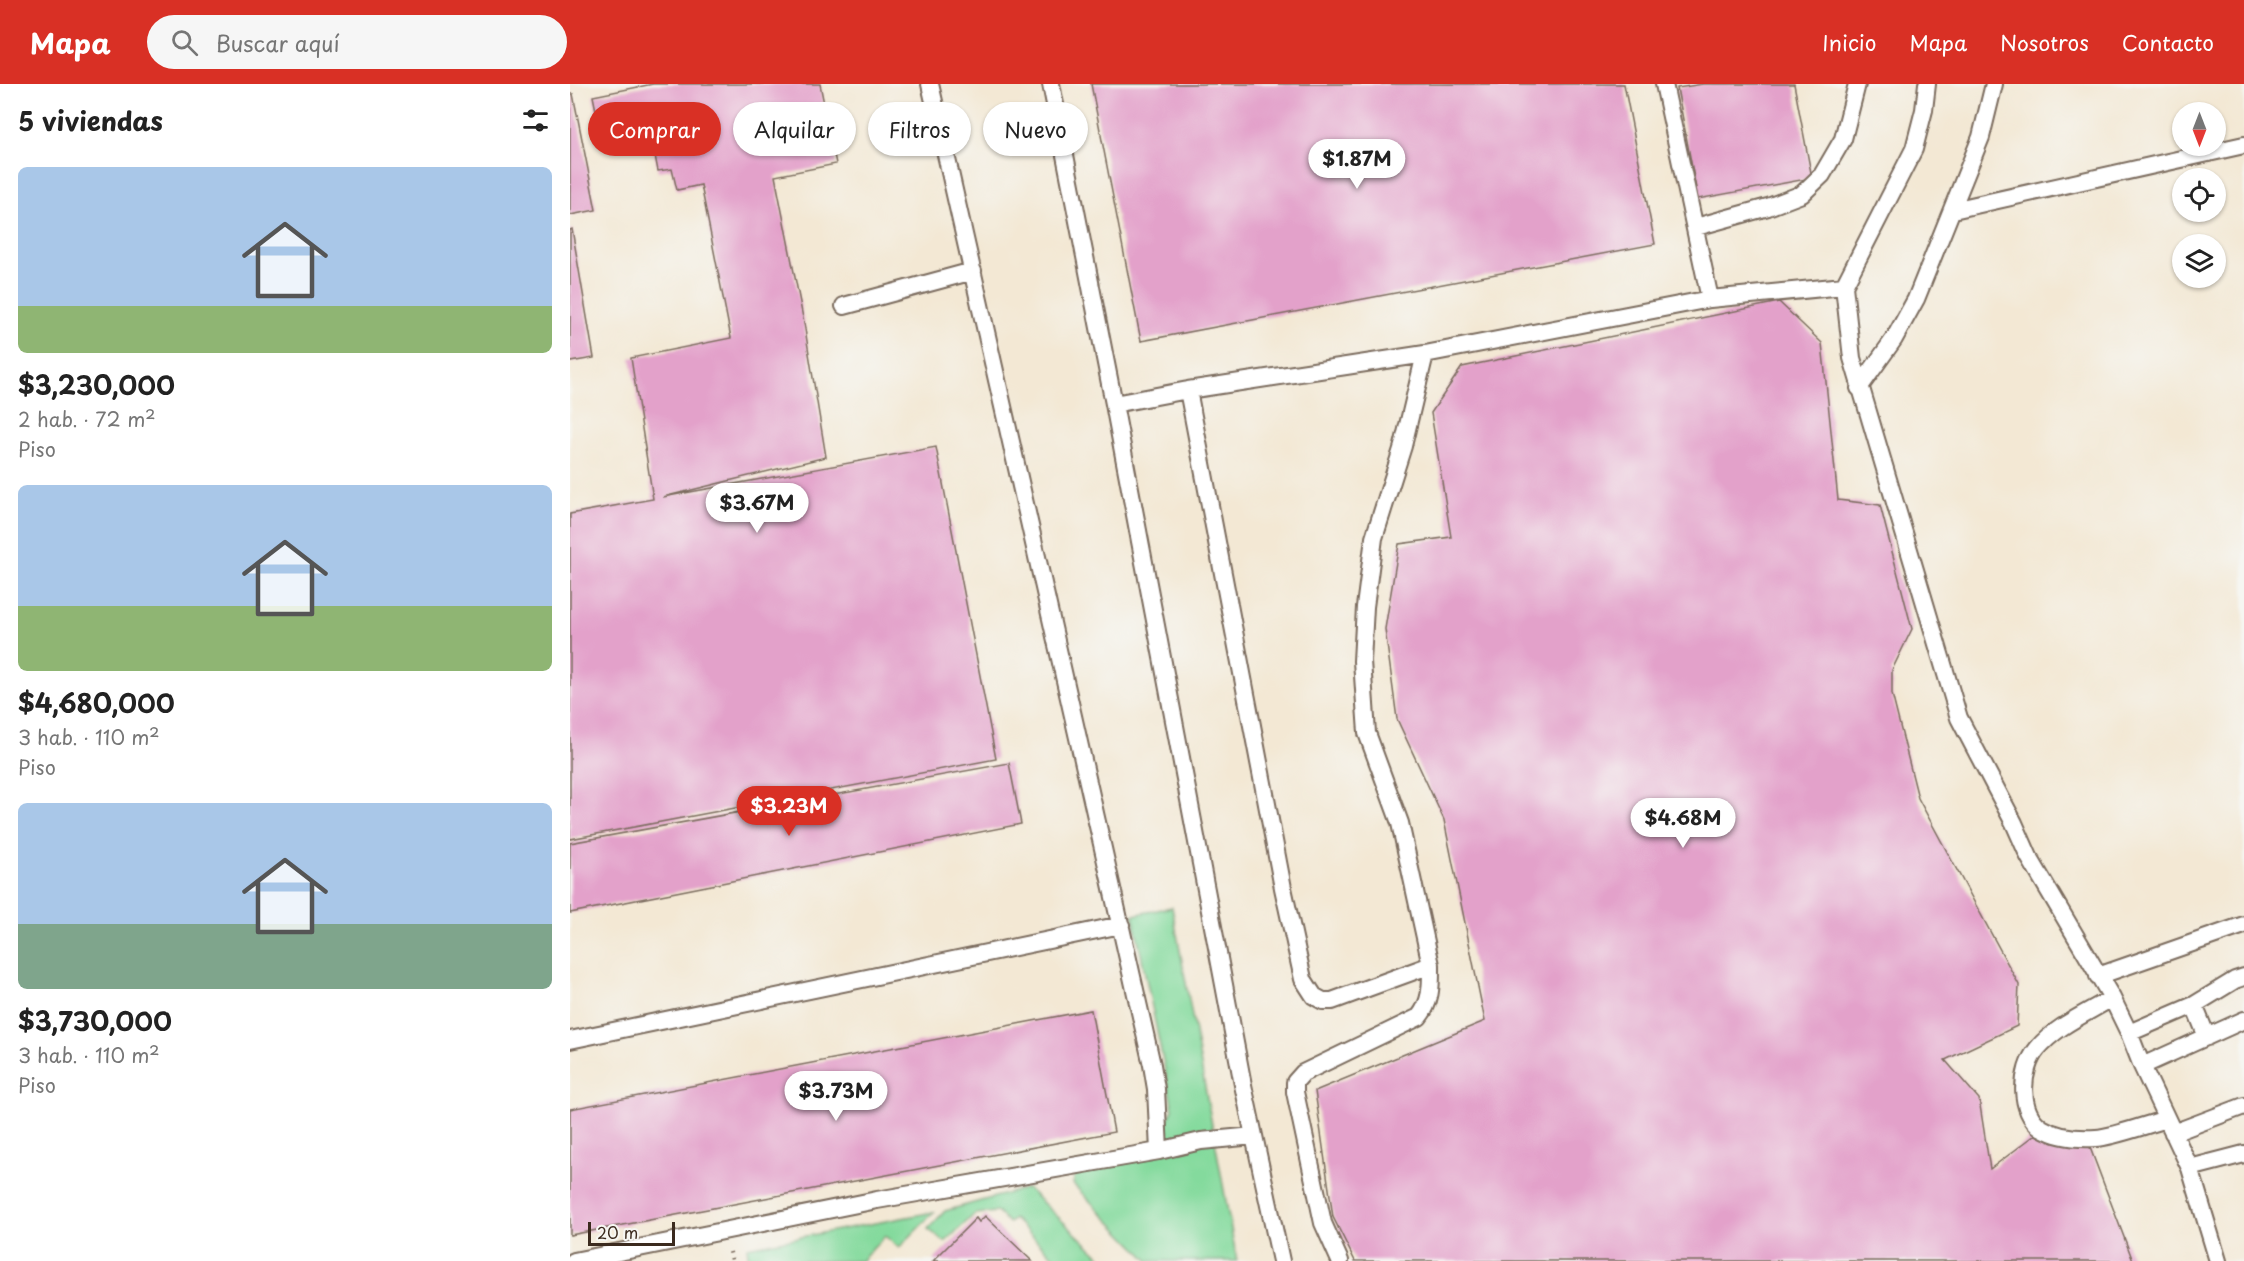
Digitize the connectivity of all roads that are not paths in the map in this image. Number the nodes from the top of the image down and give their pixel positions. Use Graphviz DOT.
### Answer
graph roads {
  1 [pos="930,84"];
  2 [pos="1051,84"];
  3 [pos="1664,84"];
  4 [pos="1857,84"];
  5 [pos="1927,84"];
  6 [pos="1994,84"];
  7 [pos="2244,145"];
  8 [pos="1953,210"];
  9 [pos="1696,227"];
  10 [pos="973,272"];
  11 [pos="1844,286"];
  12 [pos="1710,299"];
  13 [pos="844,306"];
  14 [pos="1425,354"];
  15 [pos="1859,388"];
  16 [pos="1188,390"];
  17 [pos="1114,404"];
  18 [pos="2244,925"];
  19 [pos="1121,926"];
  20 [pos="1431,965"];
  21 [pos="2098,976"];
  22 [pos="2244,977"];
  23 [pos="2112,998"];
  24 [pos="2194,1005"];
  25 [pos="2244,1020"];
  26 [pos="2129,1033"];
  27 [pos="2207,1037"];
  28 [pos="570,1040"];
  29 [pos="2142,1066"];
  30 [pos="2244,1106"];
  31 [pos="2170,1126"];
  32 [pos="1254,1136"];
  33 [pos="1159,1151"];
  34 [pos="2244,1154"];
  35 [pos="2190,1168"];
  36 [pos="574,1261"];
  37 [pos="1281,1261"];
  38 [pos="1340,1261"];
  39 [pos="2218,1261"];
  1 -- 10 [label="lane"];
  2 -- 17 [label="lane"];
  3 -- 9 [label="lane"];
  4 -- 9 [label="lane"];
  5 -- 11 [label="lane"];
  6 -- 8 [label="lane"];
  7 -- 8 [label="lane"];
  8 -- 15 [label="lane"];
  9 -- 12 [label="lane"];
  10 -- 13 [label="lane"];
  10 -- 19 [label="lane"];
  11 -- 12 [label="lane"];
  11 -- 15 [label="lane"];
  12 -- 14 [label="lane"];
  14 -- 16 [label="lane"];
  14 -- 20 [label="lane"];
  15 -- 21 [label="lane"];
  16 -- 17 [label="lane"];
  16 -- 20 [label="lane"];
  17 -- 32 [label="lane"];
  18 -- 21 [label="lane"];
  19 -- 28 [label="lane"];
  19 -- 33 [label="lane"];
  20 -- 38 [label="lane"];
  21 -- 23 [label="lane"];
  22 -- 24 [label="lane"];
  23 -- 26 [label="lane"];
  23 -- 31 [label="lane"];
  24 -- 26 [label="lane"];
  24 -- 27 [label="lane"];
  25 -- 27 [label="lane"];
  26 -- 29 [label="lane"];
  27 -- 29 [label="lane"];
  29 -- 31 [label="lane"];
  30 -- 31 [label="lane"];
  31 -- 35 [label="lane"];
  32 -- 33 [label="lane"];
  32 -- 37 [label="lane"];
  33 -- 36 [label="lane"];
  34 -- 35 [label="lane"];
  35 -- 39 [label="lane"];
}
